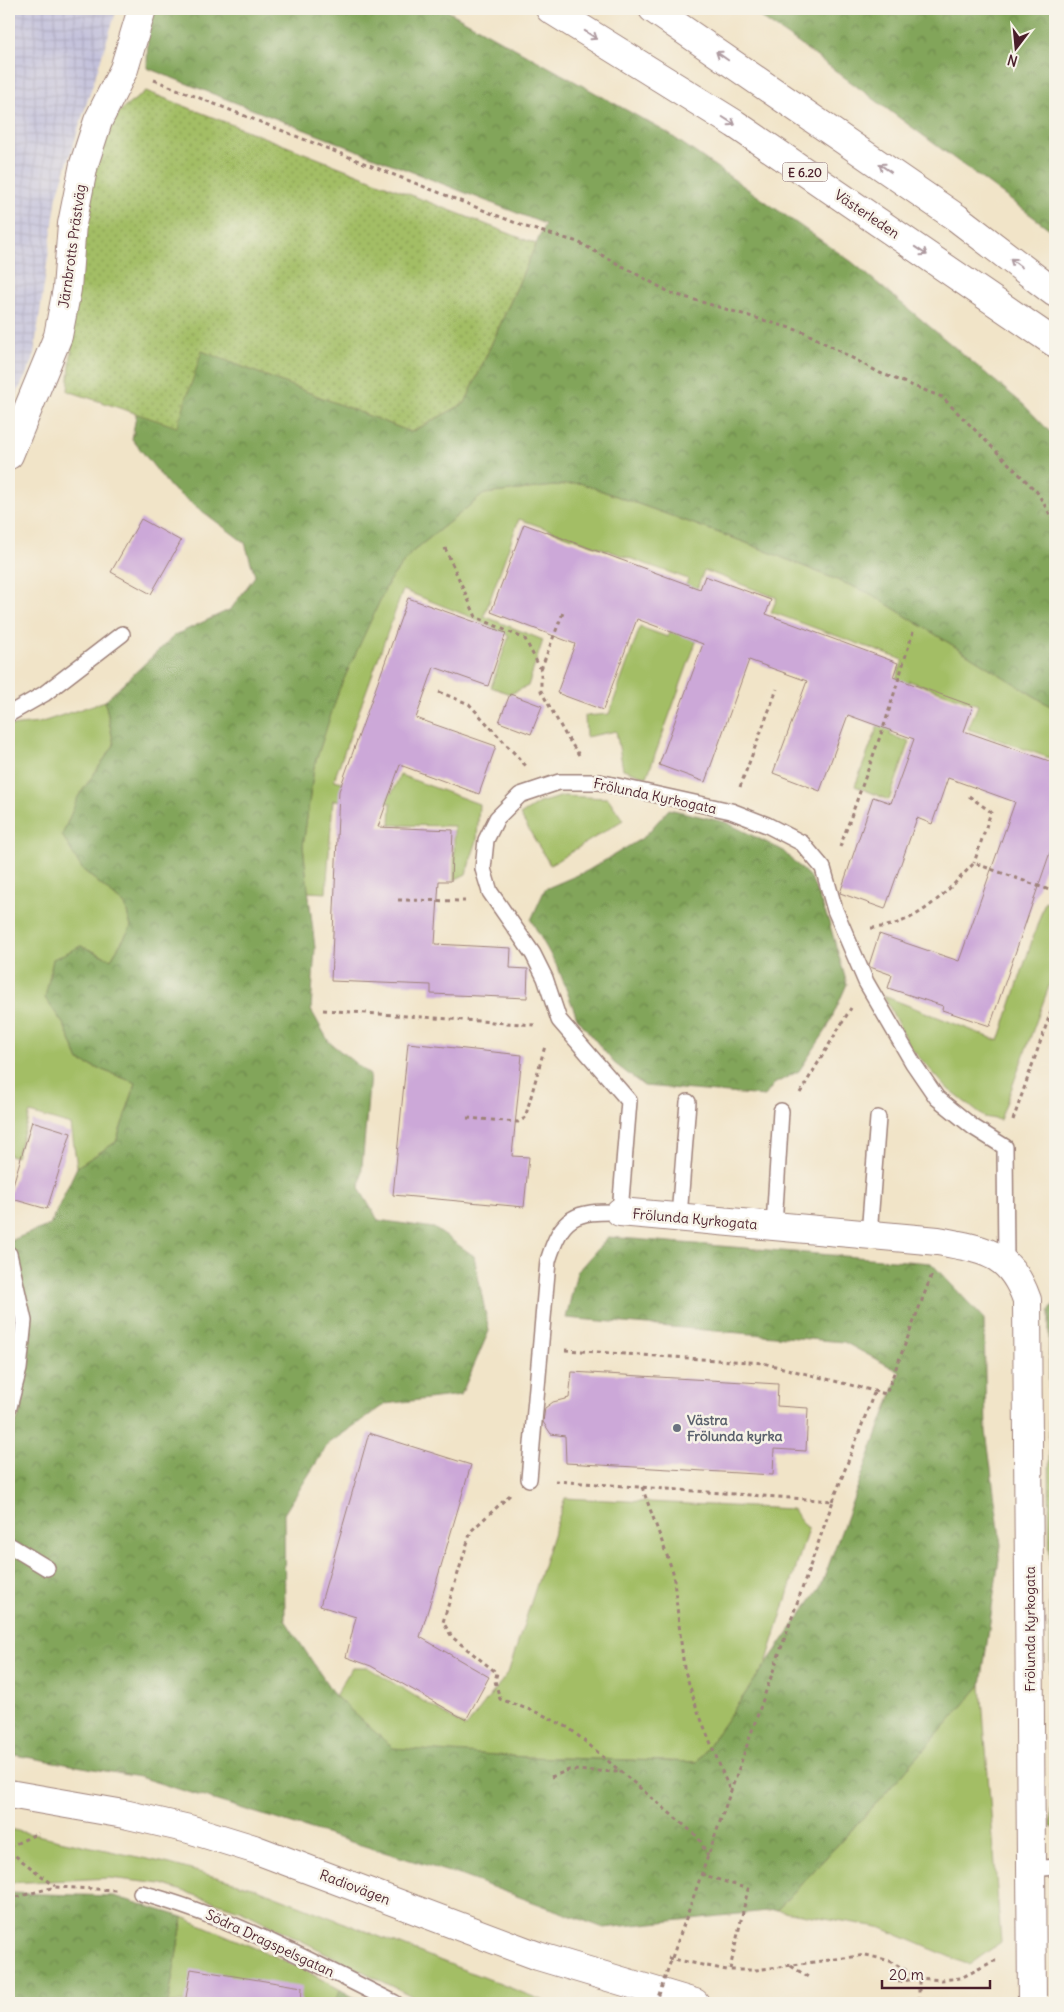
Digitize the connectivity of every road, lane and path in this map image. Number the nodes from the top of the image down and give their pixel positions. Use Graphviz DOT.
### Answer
graph roads {
  1 [pos="142,9"];
  2 [pos="550,9"];
  3 [pos="653,9"];
  4 [pos="124,69"];
  5 [pos="1055,293"];
  6 [pos="1055,343"];
  7 [pos="9,455"];
  8 [pos="1055,523"];
  9 [pos="445,548"];
  10 [pos="564,610"];
  11 [pos="913,632"];
  12 [pos="122,634"];
  13 [pos="541,670"];
  14 [pos="777,689"];
  15 [pos="438,692"];
  16 [pos="9,714"];
  17 [pos="599,782"];
  18 [pos="544,787"];
  19 [pos="969,796"];
  20 [pos="731,811"];
  21 [pos="974,863"];
  22 [pos="827,882"];
  23 [pos="1055,892"];
  24 [pos="398,900"];
  25 [pos="497,901"];
  26 [pos="844,930"];
  27 [pos="866,982"];
  28 [pos="1055,1000"];
  29 [pos="323,1010"];
  30 [pos="558,1027"];
  31 [pos="688,1102"];
  32 [pos="782,1111"];
  33 [pos="467,1118"];
  34 [pos="878,1118"];
  35 [pos="1005,1147"];
  36 [pos="620,1212"];
  37 [pos="679,1217"];
  38 [pos="774,1226"];
  39 [pos="869,1235"];
  40 [pos="938,1241"];
  41 [pos="9,1254"];
  42 [pos="1006,1262"];
  43 [pos="540,1348"];
  44 [pos="874,1393"];
  45 [pos="9,1407"];
  46 [pos="529,1479"];
  47 [pos="642,1487"];
  48 [pos="833,1501"];
  49 [pos="9,1545"];
  50 [pos="47,1568"];
  51 [pos="622,1772"];
  52 [pos="551,1776"];
  53 [pos="731,1791"];
  54 [pos="9,1794"];
  55 [pos="45,1829"];
  56 [pos="9,1847"];
  57 [pos="9,1851"];
  58 [pos="708,1856"];
  59 [pos="1043,1868"];
  60 [pos="701,1874"];
  61 [pos="55,1887"];
  62 [pos="141,1893"];
  63 [pos="9,1899"];
  64 [pos="662,1957"];
  65 [pos="1032,1961"];
  66 [pos="790,1966"];
  67 [pos="730,1969"];
  68 [pos="808,1977"];
  69 [pos="919,1978"];
  70 [pos="898,1982"];
  71 [pos="395,2003"];
  72 [pos="656,2003"];
  73 [pos="694,2003"];
  74 [pos="919,2003"];
  75 [pos="1032,2003"];
  1 -- 4 [label="main road, Järnbrotts Prästväg"];
  2 -- 6 [label="main road, Västerleden / E 6.20, one-way"];
  5 -- 3 [label="main road, one-way"];
  4 -- 7 [label="main road, Järnbrotts Prästväg"];
  4 -- 8 [label="path"];
  9 -- 13 [label="path"];
  10 -- 13 [label="path"];
  11 -- 22 [label="path"];
  12 -- 16 [label="lane"];
  13 -- 17 [label="path"];
  14 -- 20 [label="path"];
  15 -- 18 [label="path"];
  17 -- 18 [label="lane, Frölunda Kyrkogata"];
  17 -- 20 [label="lane, Frölunda Kyrkogata"];
  18 -- 25 [label="lane, Frölunda Kyrkogata"];
  19 -- 21 [label="path"];
  20 -- 22 [label="lane, Frölunda Kyrkogata"];
  21 -- 23 [label="path"];
  21 -- 26 [label="path"];
  22 -- 26 [label="lane, Frölunda Kyrkogata"];
  24 -- 25 [label="path"];
  25 -- 30 [label="lane, Frölunda Kyrkogata"];
  26 -- 27 [label="lane, Frölunda Kyrkogata"];
  27 -- 32 [label="path"];
  27 -- 35 [label="lane, Frölunda Kyrkogata"];
  28 -- 35 [label="path"];
  29 -- 30 [label="path"];
  30 -- 33 [label="path"];
  30 -- 36 [label="lane, Frölunda Kyrkogata"];
  31 -- 37 [label="lane"];
  32 -- 38 [label="lane"];
  34 -- 39 [label="lane"];
  35 -- 42 [label="lane"];
  36 -- 37 [label="main road, Frölunda Kyrkogata"];
  36 -- 43 [label="lane"];
  37 -- 38 [label="main road, Frölunda Kyrkogata"];
  38 -- 39 [label="main road, Frölunda Kyrkogata"];
  39 -- 40 [label="main road, Frölunda Kyrkogata"];
  40 -- 42 [label="main road, Frölunda Kyrkogata"];
  40 -- 44 [label="path"];
  41 -- 45 [label="lane"];
  42 -- 59 [label="main road, Frölunda Kyrkogata"];
  43 -- 44 [label="path"];
  43 -- 46 [label="lane"];
  44 -- 48 [label="path"];
  46 -- 47 [label="path"];
  46 -- 51 [label="path"];
  47 -- 48 [label="path"];
  47 -- 53 [label="path"];
  48 -- 53 [label="path"];
  49 -- 50 [label="lane"];
  51 -- 52 [label="path"];
  51 -- 58 [label="path"];
  53 -- 58 [label="path"];
  54 -- 73 [label="main road, Radiovägen"];
  55 -- 56 [label="path"];
  57 -- 61 [label="path"];
  58 -- 60 [label="path"];
  59 -- 65 [label="main road, Frölunda Kyrkogata"];
  60 -- 67 [label="path"];
  60 -- 72 [label="path, bridge"];
  61 -- 62 [label="path"];
  61 -- 63 [label="path"];
  62 -- 71 [label="lane, Södra Dragspelsgatan"];
  64 -- 67 [label="path"];
  65 -- 69 [label="path"];
  65 -- 75 [label="main road, Frölunda Kyrkogata"];
  66 -- 67 [label="path"];
  66 -- 68 [label="path"];
  66 -- 69 [label="path"];
  69 -- 70 [label="path"];
  69 -- 74 [label="path"];
}
